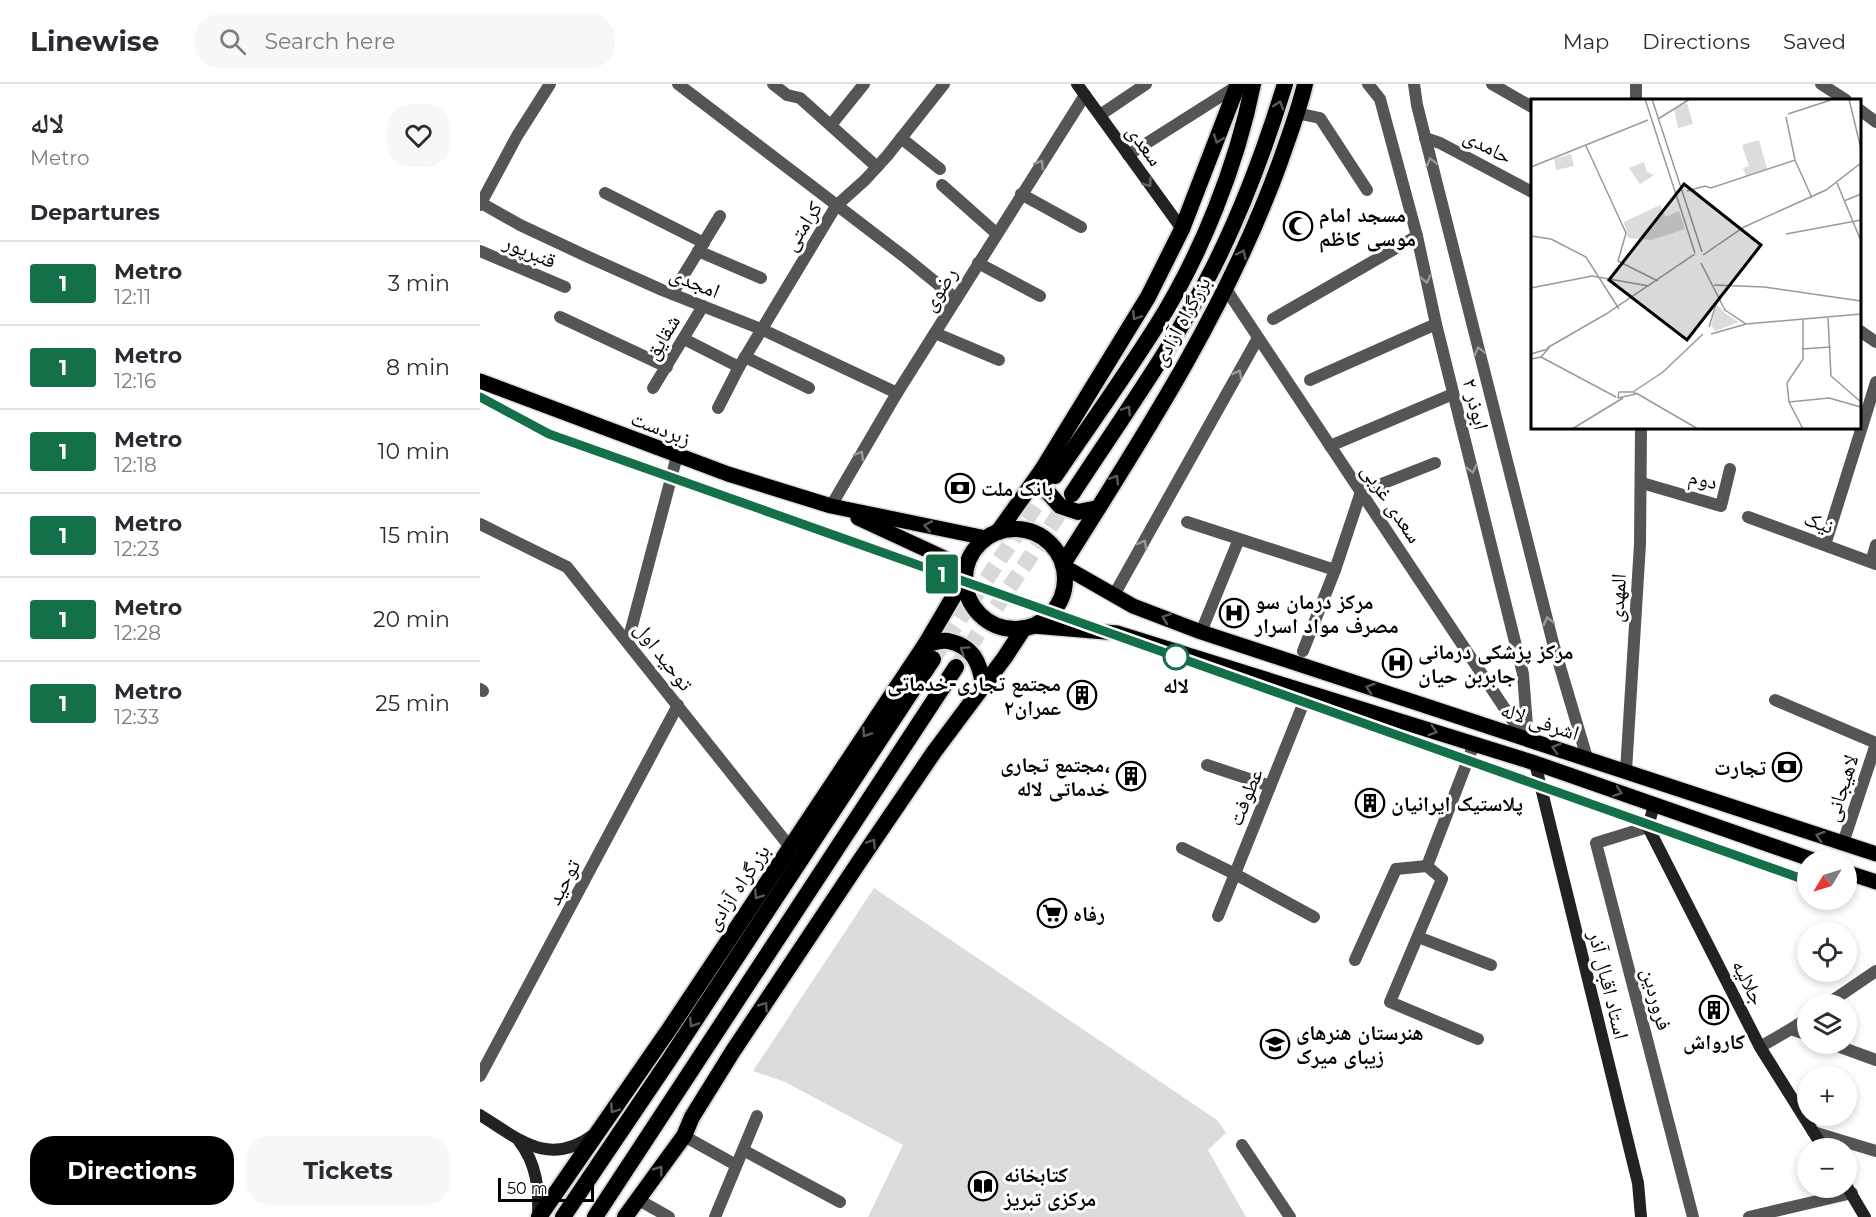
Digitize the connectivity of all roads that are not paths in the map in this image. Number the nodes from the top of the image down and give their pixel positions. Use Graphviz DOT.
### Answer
graph roads {
  1 [pos="550,84"];
  2 [pos="678,84"];
  3 [pos="773,84"];
  4 [pos="796,84"];
  5 [pos="864,84"];
  6 [pos="944,84"];
  7 [pos="1077,84"];
  8 [pos="1146,84"];
  9 [pos="1285,84"];
  10 [pos="1368,84"];
  11 [pos="1414,84"];
  12 [pos="1492,84"];
  13 [pos="1821,84"];
  14 [pos="1243,85"];
  15 [pos="1307,85"];
  16 [pos="1085,95"];
  17 [pos="787,96"];
  18 [pos="1844,99"];
  19 [pos="1531,106"];
  20 [pos="1861,111"];
  21 [pos="1296,113"];
  22 [pos="1100,115"];
  23 [pos="1876,122"];
  24 [pos="831,125"];
  25 [pos="901,138"];
  26 [pos="1425,138"];
  27 [pos="1128,155"];
  28 [pos="877,167"];
  29 [pos="940,169"];
  30 [pos="942,185"];
  31 [pos="1367,190"];
  32 [pos="1531,191"];
  33 [pos="605,193"];
  34 [pos="1021,194"];
  35 [pos="480,204"];
  36 [pos="836,206"];
  37 [pos="720,216"];
  38 [pos="1081,227"];
  39 [pos="1182,230"];
  40 [pos="996,233"];
  41 [pos="1417,236"];
  42 [pos="701,247"];
  43 [pos="480,251"];
  44 [pos="978,263"];
  45 [pos="761,278"];
  46 [pos="565,286"];
  47 [pos="1226,289"];
  48 [pos="672,294"];
  49 [pos="1040,296"];
  50 [pos="956,299"];
  51 [pos="703,306"];
  52 [pos="560,317"];
  53 [pos="1273,319"];
  54 [pos="1436,324"];
  55 [pos="761,329"];
  56 [pos="1861,332"];
  57 [pos="935,333"];
  58 [pos="1258,338"];
  59 [pos="684,339"];
  60 [pos="1876,342"];
  61 [pos="999,360"];
  62 [pos="742,362"];
  63 [pos="667,367"];
  64 [pos="1310,380"];
  65 [pos="480,381"];
  66 [pos="1876,382"];
  67 [pos="653,388"];
  68 [pos="808,388"];
  69 [pos="897,393"];
  70 [pos="1453,394"];
  71 [pos="718,408"];
  72 [pos="1641,429"];
  73 [pos="1330,446"];
  74 [pos="676,456"];
  75 [pos="1435,463"];
  76 [pos="1731,469"];
  77 [pos="1048,473"];
  78 [pos="1642,483"];
  79 [pos="1361,492"];
  80 [pos="1072,494"];
  81 [pos="831,506"];
  82 [pos="1098,508"];
  83 [pos="1748,517"];
  84 [pos="1187,522"];
  85 [pos="480,524"];
  86 [pos="992,535"];
  87 [pos="1237,544"];
  88 [pos="1876,544"];
  89 [pos="1825,545"];
  90 [pos="1873,563"];
  91 [pos="1063,565"];
  92 [pos="1335,570"];
  93 [pos="965,572"];
  94 [pos="1114,595"];
  95 [pos="1029,627"];
  96 [pos="1201,632"];
  97 [pos="628,641"];
  98 [pos="1303,651"];
  99 [pos="929,652"];
  100 [pos="956,667"];
  101 [pos="983,685"];
  102 [pos="1308,692"];
  103 [pos="1775,700"];
  104 [pos="678,705"];
  105 [pos="1526,739"];
  106 [pos="1474,744"];
  107 [pos="1876,744"];
  108 [pos="1587,758"];
  109 [pos="1535,763"];
  110 [pos="1207,765"];
  111 [pos="1626,771"];
  112 [pos="1270,786"];
  113 [pos="1654,805"];
  114 [pos="1648,827"];
  115 [pos="1843,843"];
  116 [pos="790,847"];
  117 [pos="1182,848"];
  118 [pos="1797,854"];
  119 [pos="1876,854"];
  120 [pos="1427,866"];
  121 [pos="1235,874"];
  122 [pos="1857,876"];
  123 [pos="1876,882"];
  124 [pos="1218,916"];
  125 [pos="1314,917"];
  126 [pos="1418,937"];
  127 [pos="1355,960"];
  128 [pos="1491,965"];
  129 [pos="1876,971"];
  130 [pos="1842,994"];
  131 [pos="1797,1025"];
  132 [pos="670,1028"];
  133 [pos="1791,1029"];
  134 [pos="1797,1031"];
  135 [pos="1479,1039"];
  136 [pos="1760,1047"];
  137 [pos="733,1051"];
  138 [pos="1857,1053"];
  139 [pos="669,1060"];
  140 [pos="1876,1060"];
  141 [pos="480,1076"];
  142 [pos="689,1077"];
  143 [pos="633,1082"];
  144 [pos="480,1115"];
  145 [pos="756,1116"];
  146 [pos="692,1118"];
  147 [pos="599,1131"];
  148 [pos="1813,1132"];
  149 [pos="684,1136"];
  150 [pos="1817,1138"];
  151 [pos="519,1141"];
  152 [pos="1242,1145"];
  153 [pos="743,1150"];
  154 [pos="1876,1151"];
  155 [pos="736,1166"];
  156 [pos="1817,1198"];
  157 [pos="1854,1198"];
  158 [pos="637,1199"];
  159 [pos="840,1202"];
  160 [pos="539,1217"];
  161 [pos="563,1217"];
  162 [pos="596,1217"];
  163 [pos="625,1217"];
  164 [pos="669,1217"];
  165 [pos="715,1217"];
  166 [pos="1290,1217"];
  167 [pos="1641,1217"];
  168 [pos="1693,1217"];
  169 [pos="1749,1217"];
  170 [pos="1865,1217"];
  1 -- 35 [label="street"];
  2 -- 36 [label="street"];
  3 -- 17 [label="street"];
  4 -- 17 [label="street"];
  5 -- 24 [label="street"];
  6 -- 25 [label="street, کرامتی"];
  7 -- 16 [label="main road, سعدی"];
  8 -- 22 [label="street"];
  80 -- 9 [label="highway, بزرگراه آزادی, one-way"];
  10 -- 41 [label="street, ابوذر ۲"];
  11 -- 26 [label="street"];
  12 -- 19 [label="street"];
  13 -- 18 [label="street"];
  14 -- 27 [label="street"];
  14 -- 39 [label="highway, بزرگراه آزادی, one-way"];
  14 -- 77 [label="highway, بزرگراه آزادی"];
  15 -- 21 [label="highway, بزرگراه آزادی"];
  16 -- 22 [label="main road, سعدی"];
  34 -- 16 [label="street, رضوی, one-way"];
  17 -- 24 [label="street"];
  20 -- 23 [label="street"];
  21 -- 31 [label="street"];
  47 -- 21 [label="highway, بزرگراه آزادی, one-way"];
  22 -- 27 [label="main road, سعدی"];
  24 -- 28 [label="street"];
  25 -- 28 [label="street, کرامتی"];
  25 -- 29 [label="street"];
  26 -- 32 [label="street, حامدی"];
  108 -- 26 [label="street, one-way"];
  27 -- 39 [label="main road, سعدی, one-way"];
  28 -- 36 [label="street, کرامتی"];
  30 -- 40 [label="street"];
  33 -- 42 [label="street"];
  34 -- 38 [label="street"];
  34 -- 40 [label="street, رضوی"];
  35 -- 48 [label="street, امجدی"];
  36 -- 50 [label="street"];
  36 -- 55 [label="street, کرامتی"];
  37 -- 42 [label="street"];
  39 -- 77 [label="highway, بزرگراه آزادی, one-way"];
  40 -- 44 [label="street, رضوی"];
  41 -- 53 [label="street"];
  41 -- 54 [label="street, ابوذر ۲, one-way"];
  42 -- 45 [label="street"];
  42 -- 48 [label="street"];
  43 -- 46 [label="street, قنبرپور"];
  44 -- 49 [label="street"];
  44 -- 50 [label="street, رضوی"];
  47 -- 58 [label="street, سعدی غربی"];
  82 -- 47 [label="highway, بزرگراه آزادی, one-way"];
  48 -- 51 [label="street, امجدی"];
  50 -- 57 [label="street, رضوی"];
  51 -- 55 [label="street, امجدی"];
  51 -- 59 [label="street, شقایق"];
  52 -- 63 [label="street"];
  54 -- 64 [label="street"];
  54 -- 70 [label="street, ابوذر ۲"];
  55 -- 62 [label="street, کرامتی"];
  55 -- 69 [label="street, امجدی"];
  56 -- 60 [label="street"];
  57 -- 61 [label="street"];
  57 -- 69 [label="street, رضوی"];
  58 -- 73 [label="street, سعدی غربی"];
  94 -- 58 [label="street, one-way"];
  59 -- 62 [label="street"];
  59 -- 63 [label="street, شقایق"];
  62 -- 68 [label="street"];
  62 -- 71 [label="street, کرامتی"];
  63 -- 67 [label="street, شقایق"];
  65 -- 74 [label="main road, زبردست"];
  66 -- 89 [label="street"];
  81 -- 69 [label="street, رضوی, one-way"];
  70 -- 73 [label="street"];
  70 -- 105 [label="street, ابوذر ۲, one-way"];
  72 -- 78 [label="street, المهدی"];
  73 -- 79 [label="street, سعدی غربی"];
  74 -- 81 [label="main road, زبردست"];
  74 -- 97 [label="street"];
  75 -- 79 [label="street"];
  76 -- 78 [label="street, دوم"];
  77 -- 82 [label="highway"];
  77 -- 86 [label="highway, بزرگراه آزادی"];
  78 -- 111 [label="street, المهدی"];
  79 -- 92 [label="street"];
  79 -- 105 [label="street, سعدی غربی"];
  86 -- 81 [label="main road, زبردست, one-way"];
  81 -- 93 [label="main road, زبردست"];
  82 -- 91 [label="highway, بزرگراه آزادی"];
  83 -- 89 [label="street, نیک"];
  84 -- 92 [label="street"];
  85 -- 97 [label="street, توحید اول"];
  86 -- 91 [label="highway"];
  86 -- 93 [label="highway"];
  87 -- 96 [label="street"];
  88 -- 90 [label="street"];
  89 -- 90 [label="street, نیک"];
  91 -- 94 [label="main road, اشرفی لاله"];
  91 -- 95 [label="highway"];
  92 -- 98 [label="street"];
  93 -- 95 [label="highway"];
  93 -- 99 [label="highway, بزرگراه آزادی"];
  96 -- 94 [label="main road, اشرفی لاله, one-way"];
  95 -- 101 [label="highway"];
  95 -- 102 [label="main road, اشرفی لاله"];
  105 -- 96 [label="main road, اشرفی لاله, one-way"];
  97 -- 104 [label="street, توحید اول"];
  101 -- 99 [label="highway, one-way"];
  99 -- 116 [label="highway, بزرگراه آزادی, one-way"];
  99 -- 139 [label="highway, بزرگراه آزادی, one-way"];
  100 -- 142 [label="highway"];
  137 -- 101 [label="highway, one-way"];
  102 -- 106 [label="main road, اشرفی لاله, one-way"];
  102 -- 112 [label="street, عطوفت"];
  103 -- 107 [label="street"];
  104 -- 116 [label="street, توحید اول"];
  104 -- 141 [label="street, توحید"];
  108 -- 105 [label="main road, اشرفی لاله, one-way"];
  106 -- 109 [label="main road, اشرفی لاله"];
  106 -- 120 [label="street"];
  107 -- 115 [label="street, لاهیجانی"];
  108 -- 111 [label="main road, اشرفی لاله"];
  109 -- 113 [label="main road, اشرفی لاله, one-way"];
  109 -- 167 [label="main road, استاد اقبال آذر"];
  110 -- 112 [label="street"];
  115 -- 111 [label="main road, اشرفی لاله, one-way"];
  112 -- 121 [label="street, عطوفت"];
  113 -- 114 [label="main road"];
  113 -- 118 [label="main road, اشرفی لاله"];
  114 -- 136 [label="main road, جلالیه"];
  114 -- 168 [label="street, فروردین"];
  115 -- 119 [label="main road, اشرفی لاله"];
  116 -- 132 [label="highway, بزرگراه آزادی, one-way"];
  117 -- 121 [label="street"];
  120 -- 126 [label="street"];
  120 -- 127 [label="street"];
  121 -- 124 [label="street, عطوفت"];
  121 -- 125 [label="street"];
  122 -- 123 [label="main road"];
  126 -- 128 [label="street"];
  126 -- 135 [label="street"];
  129 -- 130 [label="street"];
  131 -- 133 [label="street"];
  132 -- 139 [label="highway"];
  132 -- 143 [label="highway, بزرگراه آزادی"];
  133 -- 134 [label="street"];
  133 -- 136 [label="street"];
  136 -- 148 [label="main road, جلالیه"];
  137 -- 142 [label="highway"];
  137 -- 146 [label="highway"];
  138 -- 140 [label="street"];
  139 -- 143 [label="highway"];
  139 -- 161 [label="highway, بزرگراه آزادی"];
  142 -- 146 [label="highway"];
  142 -- 162 [label="highway"];
  143 -- 147 [label="highway, بزرگراه آزادی, one-way"];
  144 -- 151 [label="main road"];
  145 -- 153 [label="street"];
  146 -- 149 [label="highway"];
  147 -- 151 [label="main road"];
  147 -- 160 [label="highway, بزرگراه آزادی"];
  148 -- 150 [label="main road, جلالیه"];
  148 -- 154 [label="street"];
  149 -- 155 [label="street"];
  158 -- 149 [label="highway, one-way"];
  151 -- 160 [label="main road"];
  152 -- 166 [label="street"];
  153 -- 155 [label="street"];
  153 -- 159 [label="street"];
  155 -- 165 [label="street"];
  156 -- 169 [label="street"];
  157 -- 170 [label="main road"];
  158 -- 163 [label="highway"];
  158 -- 164 [label="street"];
}
